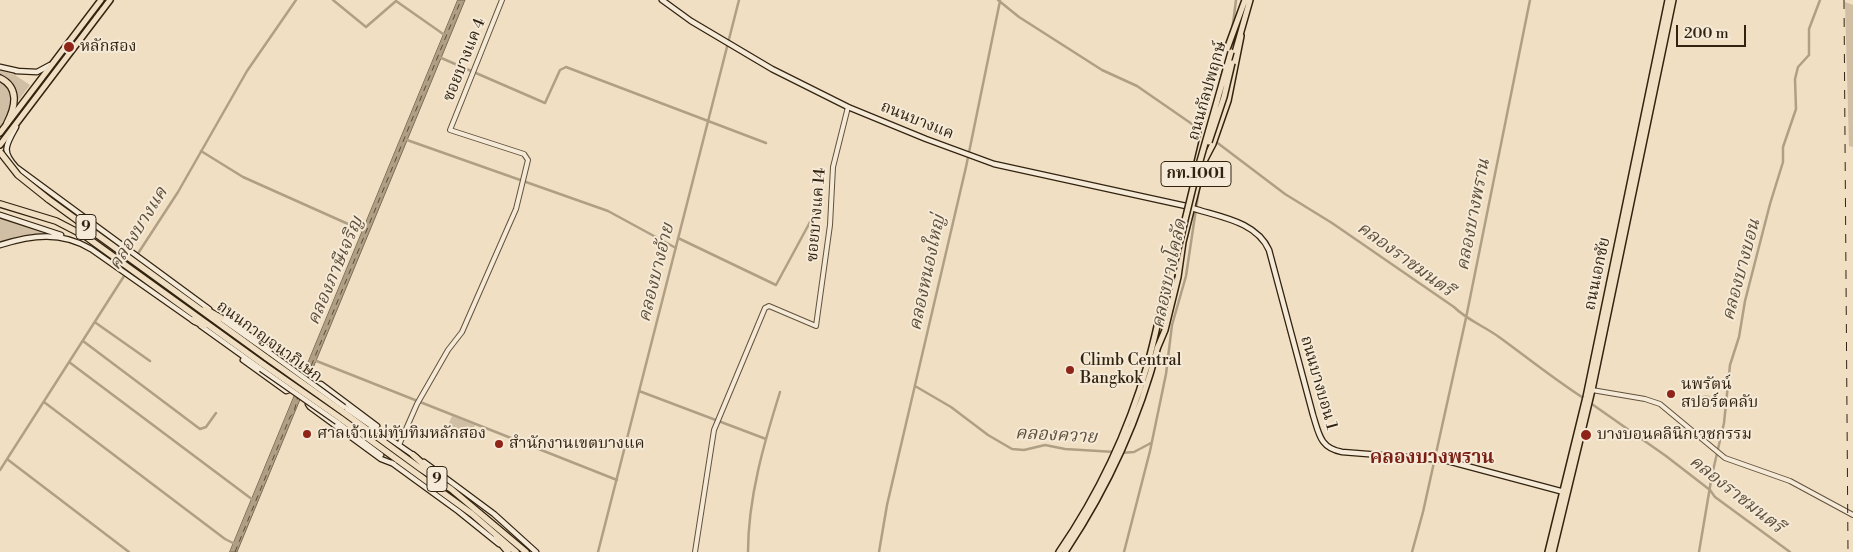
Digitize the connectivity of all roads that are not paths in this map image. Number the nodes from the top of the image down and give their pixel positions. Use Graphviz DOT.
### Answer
graph roads {
  1 [pos="101,0"];
  2 [pos="110,0"];
  3 [pos="502,0"];
  4 [pos="662,0"];
  5 [pos="1246,0"];
  6 [pos="1250,0"];
  7 [pos="1668,0"];
  8 [pos="1673,0"];
  9 [pos="1241,16"];
  10 [pos="1241,36"];
  11 [pos="1228,53"];
  12 [pos="57,58"];
  13 [pos="0,67"];
  14 [pos="16,71"];
  15 [pos="0,78"];
  16 [pos="40,81"];
  17 [pos="41,91"];
  18 [pos="848,107"];
  19 [pos="22,117"];
  20 [pos="8,122"];
  21 [pos="0,133"];
  22 [pos="0,145"];
  23 [pos="2,156"];
  24 [pos="0,204"];
  25 [pos="1193,208"];
  26 [pos="0,215"];
  27 [pos="74,240"];
  28 [pos="0,245"];
  29 [pos="1172,262"];
  30 [pos="1180,264"];
  31 [pos="177,293"];
  32 [pos="1168,299"];
  33 [pos="1606,308"];
  34 [pos="210,310"];
  35 [pos="221,318"];
  36 [pos="193,320"];
  37 [pos="208,332"];
  38 [pos="222,335"];
  39 [pos="1155,348"];
  40 [pos="268,356"];
  41 [pos="262,367"];
  42 [pos="1592,390"];
  43 [pos="1588,398"];
  44 [pos="341,414"];
  45 [pos="398,444"];
  46 [pos="1118,452"];
  47 [pos="413,455"];
  48 [pos="394,464"];
  49 [pos="451,489"];
  50 [pos="1565,493"];
  51 [pos="1853,515"];
  52 [pos="483,523"];
  53 [pos="525,550"];
  54 [pos="507,552"];
  55 [pos="516,552"];
  56 [pos="536,552"];
  57 [pos="695,552"];
  58 [pos="1060,552"];
  59 [pos="1065,552"];
  60 [pos="1550,552"];
  1 -- 12 [label="main road"];
  2 -- 17 [label="main road"];
  3 -- 45 [label="street, ซอยบางแค 4"];
  4 -- 18 [label="main road, ถนนบางแค"];
  5 -- 9 [label="main road, ถนนกัลปพฤกษ์ / กท.1001"];
  6 -- 10 [label="main road, ถนนกัลปพฤกษ์ / กท.1001"];
  7 -- 33 [label="main road, ถนนเอกชัย"];
  8 -- 33 [label="main road, ถนนเอกชัย"];
  9 -- 11 [label="main road, ถนนกัลปพฤกษ์ / กท.1001"];
  9 -- 11 [label="main road, ถนนกัลปพฤกษ์ / กท.1001"];
  10 -- 25 [label="main road, ถนนกัลปพฤกษ์ / กท.1001"];
  10 -- 32 [label="main road, ถนนกัลปพฤกษ์ / กท.1001, bridge"];
  11 -- 25 [label="main road, ถนนกัลปพฤกษ์ / กท.1001, bridge"];
  11 -- 32 [label="main road, ถนนกัลปพฤกษ์ / กท.1001, bridge"];
  12 -- 14 [label="main road"];
  12 -- 16 [label="main road"];
  13 -- 14 [label="main road"];
  14 -- 16 [label="main road"];
  15 -- 20 [label="highway"];
  16 -- 17 [label="main road"];
  16 -- 20 [label="main road"];
  17 -- 19 [label="main road"];
  18 -- 25 [label="main road, ถนนบางแค"];
  18 -- 57 [label="street, ซอยบางแค 14"];
  19 -- 22 [label="main road"];
  19 -- 23 [label="main road"];
  20 -- 21 [label="main road"];
  23 -- 31 [label="highway, ถนนกาญจนาภิเษก / 9, bridge"];
  23 -- 34 [label="main road"];
  24 -- 38 [label="highway, ถนนกาญจนาภิเษก / 9"];
  25 -- 29 [label="main road, ถนนกัลปพฤกษ์ / กท.1001"];
  25 -- 30 [label="main road, ถนนกัลปพฤกษ์ / กท.1001"];
  25 -- 50 [label="main road, ถนนบางบอน 1"];
  26 -- 27 [label="main road"];
  27 -- 28 [label="main road"];
  27 -- 36 [label="main road"];
  29 -- 30 [label="main road"];
  29 -- 39 [label="main road, ถนนกัลปพฤกษ์ / กท.1001"];
  30 -- 39 [label="main road, ถนนกัลปพฤกษ์ / กท.1001"];
  31 -- 35 [label="highway"];
  31 -- 40 [label="highway, ถนนกาญจนาภิเษก / 9"];
  32 -- 39 [label="main road, ถนนกัลปพฤกษ์ / กท.1001"];
  33 -- 42 [label="main road, ถนนเอกชัย"];
  33 -- 43 [label="main road, ถนนเอกชัย"];
  34 -- 35 [label="main road"];
  34 -- 37 [label="main road"];
  35 -- 40 [label="main road"];
  36 -- 37 [label="main road"];
  36 -- 38 [label="highway"];
  37 -- 41 [label="main road"];
  38 -- 41 [label="highway, ถนนกาญจนาภิเษก / 9"];
  39 -- 46 [label="main road, ถนนกัลปพฤกษ์ / กท.1001"];
  40 -- 44 [label="highway, ถนนกาญจนาภิเษก / 9, bridge"];
  41 -- 44 [label="highway, ถนนกาญจนาภิเษก / 9, bridge"];
  42 -- 43 [label="main road, ถนนเอกชัย"];
  42 -- 51 [label="street"];
  43 -- 50 [label="main road, ถนนเอกชัย"];
  44 -- 45 [label="main road"];
  44 -- 48 [label="main road"];
  44 -- 49 [label="highway, ถนนกาญจนาภิเษก / 9"];
  44 -- 52 [label="highway, ถนนกาญจนาภิเษก / 9"];
  45 -- 47 [label="main road"];
  45 -- 48 [label="main road"];
  46 -- 58 [label="main road, ถนนกัลปพฤกษ์ / กท.1001"];
  46 -- 59 [label="main road, ถนนกัลปพฤกษ์ / กท.1001"];
  47 -- 49 [label="highway"];
  47 -- 56 [label="main road"];
  48 -- 54 [label="main road"];
  49 -- 53 [label="highway, ถนนกาญจนาภิเษก / 9"];
  50 -- 60 [label="main road, ถนนเอกชัย"];
  52 -- 54 [label="highway"];
  52 -- 55 [label="highway, ถนนกาญจนาภิเษก / 9"];
}
